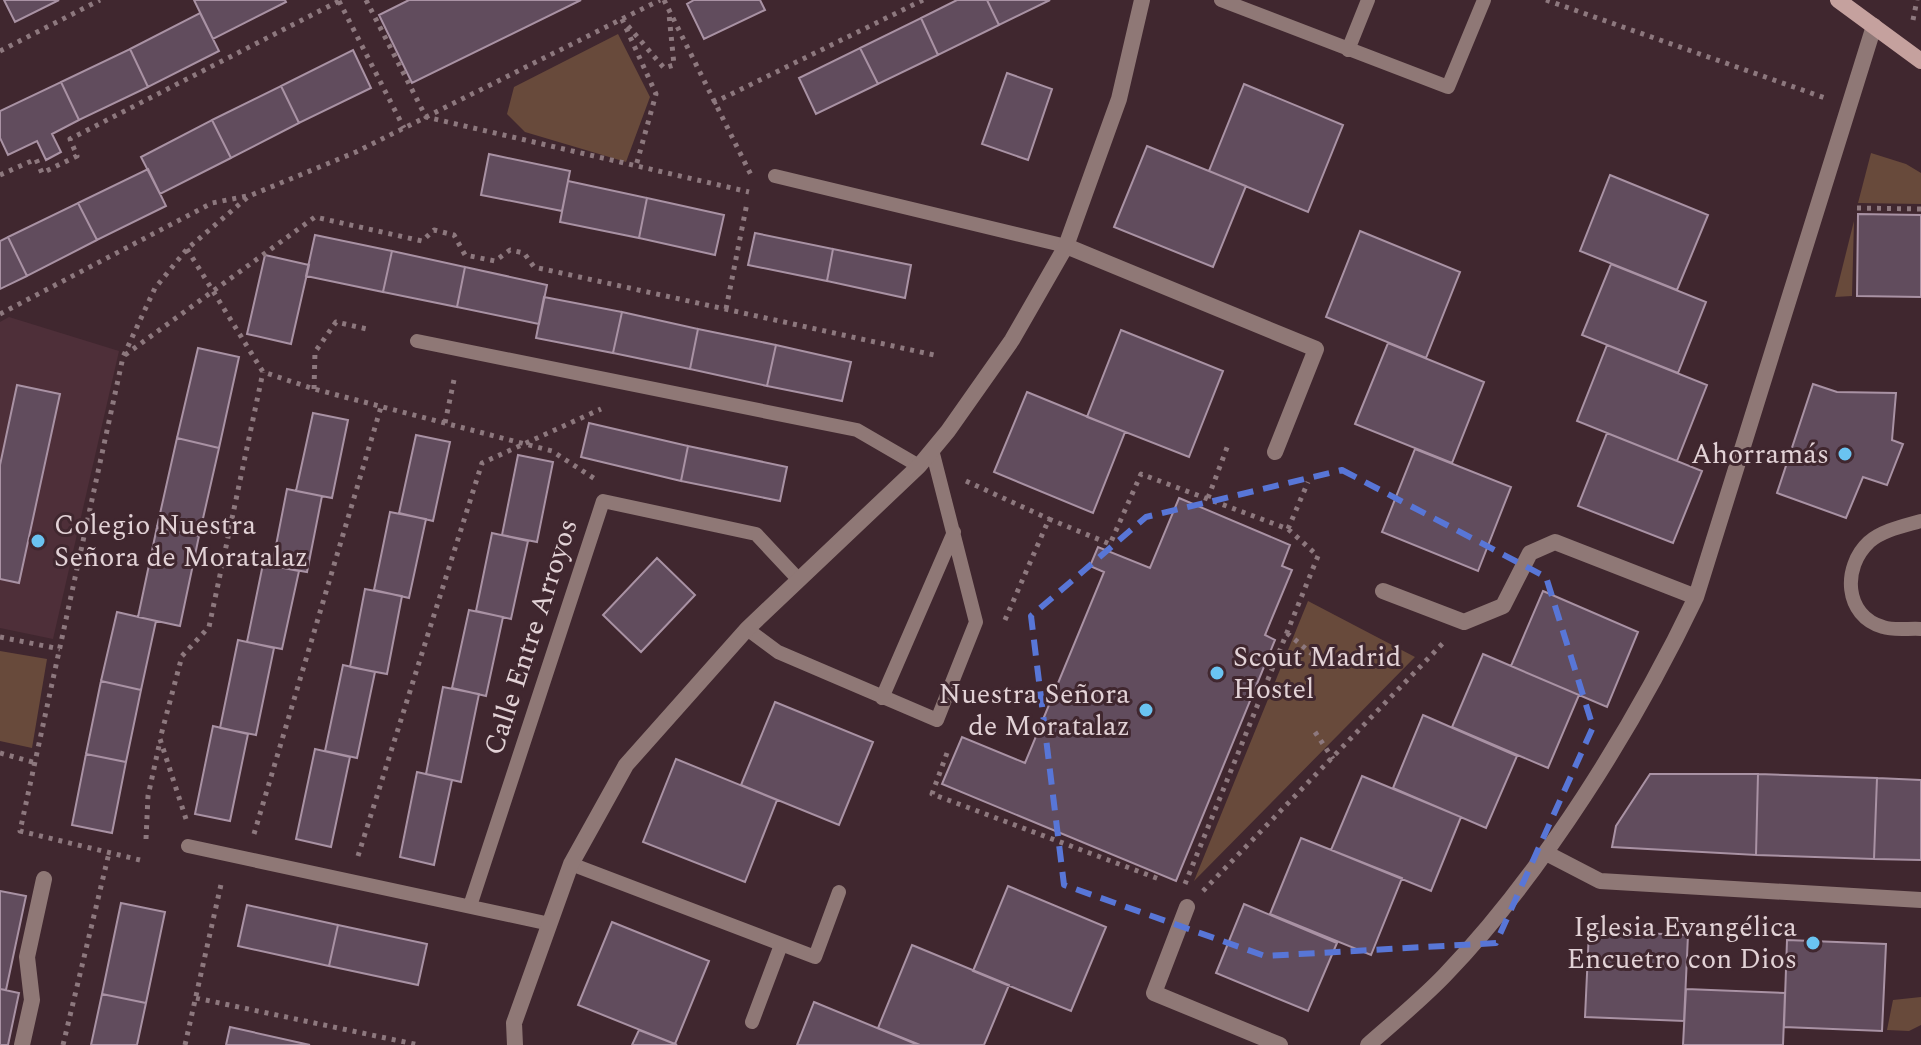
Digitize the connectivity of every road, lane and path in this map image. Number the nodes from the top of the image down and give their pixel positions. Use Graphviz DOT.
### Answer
graph roads {
  1 [pos="100,0"];
  2 [pos="340,0"];
  3 [pos="366,0"];
  4 [pos="662,0"];
  5 [pos="923,0"];
  6 [pos="1142,0"];
  7 [pos="1221,0"];
  8 [pos="1368,0"];
  9 [pos="1484,0"];
  10 [pos="1546,0"];
  11 [pos="1838,0"];
  12 [pos="1917,0"];
  13 [pos="668,8"];
  14 [pos="622,19"];
  15 [pos="1913,20"];
  16 [pos="1874,26"];
  17 [pos="1348,50"];
  18 [pos="0,51"];
  19 [pos="1921,61"];
  20 [pos="1828,99"];
  21 [pos="713,103"];
  22 [pos="426,117"];
  23 [pos="404,128"];
  24 [pos="636,166"];
  25 [pos="0,175"];
  26 [pos="775,176"];
  27 [pos="753,177"];
  28 [pos="749,192"];
  29 [pos="249,196"];
  30 [pos="747,203"];
  31 [pos="1857,208"];
  32 [pos="1921,209"];
  33 [pos="1066,246"];
  34 [pos="187,249"];
  35 [pos="214,290"];
  36 [pos="726,309"];
  37 [pos="0,314"];
  38 [pos="367,329"];
  39 [pos="417,341"];
  40 [pos="934,355"];
  41 [pos="123,357"];
  42 [pos="263,372"];
  43 [pos="455,375"];
  44 [pos="314,389"];
  45 [pos="381,407"];
  46 [pos="601,409"];
  47 [pos="445,423"];
  48 [pos="523,444"];
  49 [pos="1228,445"];
  50 [pos="932,450"];
  51 [pos="1275,452"];
  52 [pos="919,466"];
  53 [pos="596,480"];
  54 [pos="966,481"];
  55 [pos="1308,482"];
  56 [pos="1208,498"];
  57 [pos="1049,519"];
  58 [pos="1921,521"];
  59 [pos="1288,529"];
  60 [pos="955,532"];
  61 [pos="799,580"];
  62 [pos="1383,591"];
  63 [pos="1696,597"];
  64 [pos="1005,620"];
  65 [pos="1464,622"];
  66 [pos="747,629"];
  67 [pos="1921,629"];
  68 [pos="1287,633"];
  69 [pos="0,637"];
  70 [pos="60,649"];
  71 [pos="1324,664"];
  72 [pos="882,698"];
  73 [pos="1315,732"];
  74 [pos="160,739"];
  75 [pos="0,753"];
  76 [pos="947,753"];
  77 [pos="1333,759"];
  78 [pos="36,763"];
  79 [pos="186,819"];
  80 [pos="254,834"];
  81 [pos="146,839"];
  82 [pos="188,846"];
  83 [pos="109,853"];
  84 [pos="1546,853"];
  85 [pos="358,856"];
  86 [pos="140,860"];
  87 [pos="571,864"];
  88 [pos="44,879"];
  89 [pos="1159,879"];
  90 [pos="222,880"];
  91 [pos="1183,889"];
  92 [pos="839,892"];
  93 [pos="1921,900"];
  94 [pos="1193,901"];
  95 [pos="470,906"];
  96 [pos="550,924"];
  97 [pos="781,945"];
  98 [pos="196,998"];
  99 [pos="752,1022"];
  100 [pos="22,1045"];
  101 [pos="63,1045"];
  102 [pos="185,1045"];
  103 [pos="419,1045"];
  104 [pos="515,1045"];
  105 [pos="1280,1045"];
  106 [pos="1368,1045"];
  1 -- 18 [label="path"];
  2 -- 23 [label="path"];
  2 -- 25 [label="path"];
  3 -- 22 [label="path"];
  4 -- 13 [label="path"];
  4 -- 14 [label="path"];
  5 -- 21 [label="path"];
  6 -- 33 [label="street"];
  7 -- 17 [label="lane"];
  8 -- 17 [label="lane"];
  9 -- 17 [label="lane"];
  10 -- 20 [label="path"];
  11 -- 16 [label="street"];
  12 -- 15 [label="path"];
  13 -- 14 [label="path"];
  13 -- 21 [label="path"];
  14 -- 22 [label="path"];
  14 -- 24 [label="path"];
  16 -- 19 [label="street"];
  16 -- 63 [label="street"];
  21 -- 27 [label="path"];
  22 -- 23 [label="path"];
  22 -- 24 [label="path"];
  23 -- 29 [label="path"];
  24 -- 28 [label="path"];
  26 -- 33 [label="lane"];
  29 -- 34 [label="path"];
  29 -- 37 [label="path"];
  30 -- 36 [label="path"];
  31 -- 32 [label="path"];
  33 -- 50 [label="street"];
  33 -- 51 [label="street"];
  34 -- 35 [label="path"];
  34 -- 41 [label="path"];
  35 -- 36 [label="path"];
  35 -- 41 [label="path"];
  35 -- 42 [label="path"];
  36 -- 40 [label="path"];
  38 -- 44 [label="path"];
  39 -- 52 [label="lane"];
  41 -- 70 [label="path"];
  42 -- 44 [label="path"];
  42 -- 74 [label="path"];
  43 -- 47 [label="path"];
  44 -- 45 [label="path"];
  45 -- 47 [label="path"];
  45 -- 80 [label="path"];
  46 -- 48 [label="path"];
  47 -- 48 [label="path"];
  48 -- 53 [label="path"];
  48 -- 85 [label="path"];
  49 -- 56 [label="path"];
  50 -- 52 [label="street"];
  50 -- 60 [label="lane"];
  52 -- 61 [label="street"];
  54 -- 57 [label="path"];
  55 -- 59 [label="path"];
  56 -- 57 [label="path"];
  56 -- 59 [label="path"];
  57 -- 64 [label="path"];
  58 -- 67 [label="lane"];
  59 -- 68 [label="path"];
  60 -- 72 [label="lane"];
  60 -- 72 [label="lane"];
  61 -- 66 [label="street"];
  61 -- 95 [label="lane, Calle Entre Arroyos"];
  62 -- 65 [label="street"];
  63 -- 65 [label="street"];
  63 -- 84 [label="street"];
  65 -- 77 [label="path"];
  66 -- 72 [label="lane"];
  66 -- 87 [label="street"];
  68 -- 71 [label="path"];
  68 -- 91 [label="path"];
  69 -- 70 [label="path"];
  70 -- 78 [label="path"];
  73 -- 77 [label="path"];
  74 -- 79 [label="path"];
  74 -- 81 [label="path"];
  75 -- 78 [label="path"];
  76 -- 89 [label="path"];
  77 -- 94 [label="path"];
  78 -- 83 [label="path"];
  82 -- 95 [label="lane"];
  83 -- 86 [label="path"];
  83 -- 101 [label="path"];
  84 -- 93 [label="street"];
  84 -- 106 [label="street"];
  87 -- 96 [label="street"];
  87 -- 97 [label="lane"];
  88 -- 100 [label="street"];
  90 -- 98 [label="path"];
  92 -- 97 [label="lane"];
  94 -- 105 [label="street"];
  95 -- 96 [label="lane"];
  96 -- 104 [label="street"];
  97 -- 99 [label="lane"];
  98 -- 102 [label="path"];
  98 -- 103 [label="path"];
}
